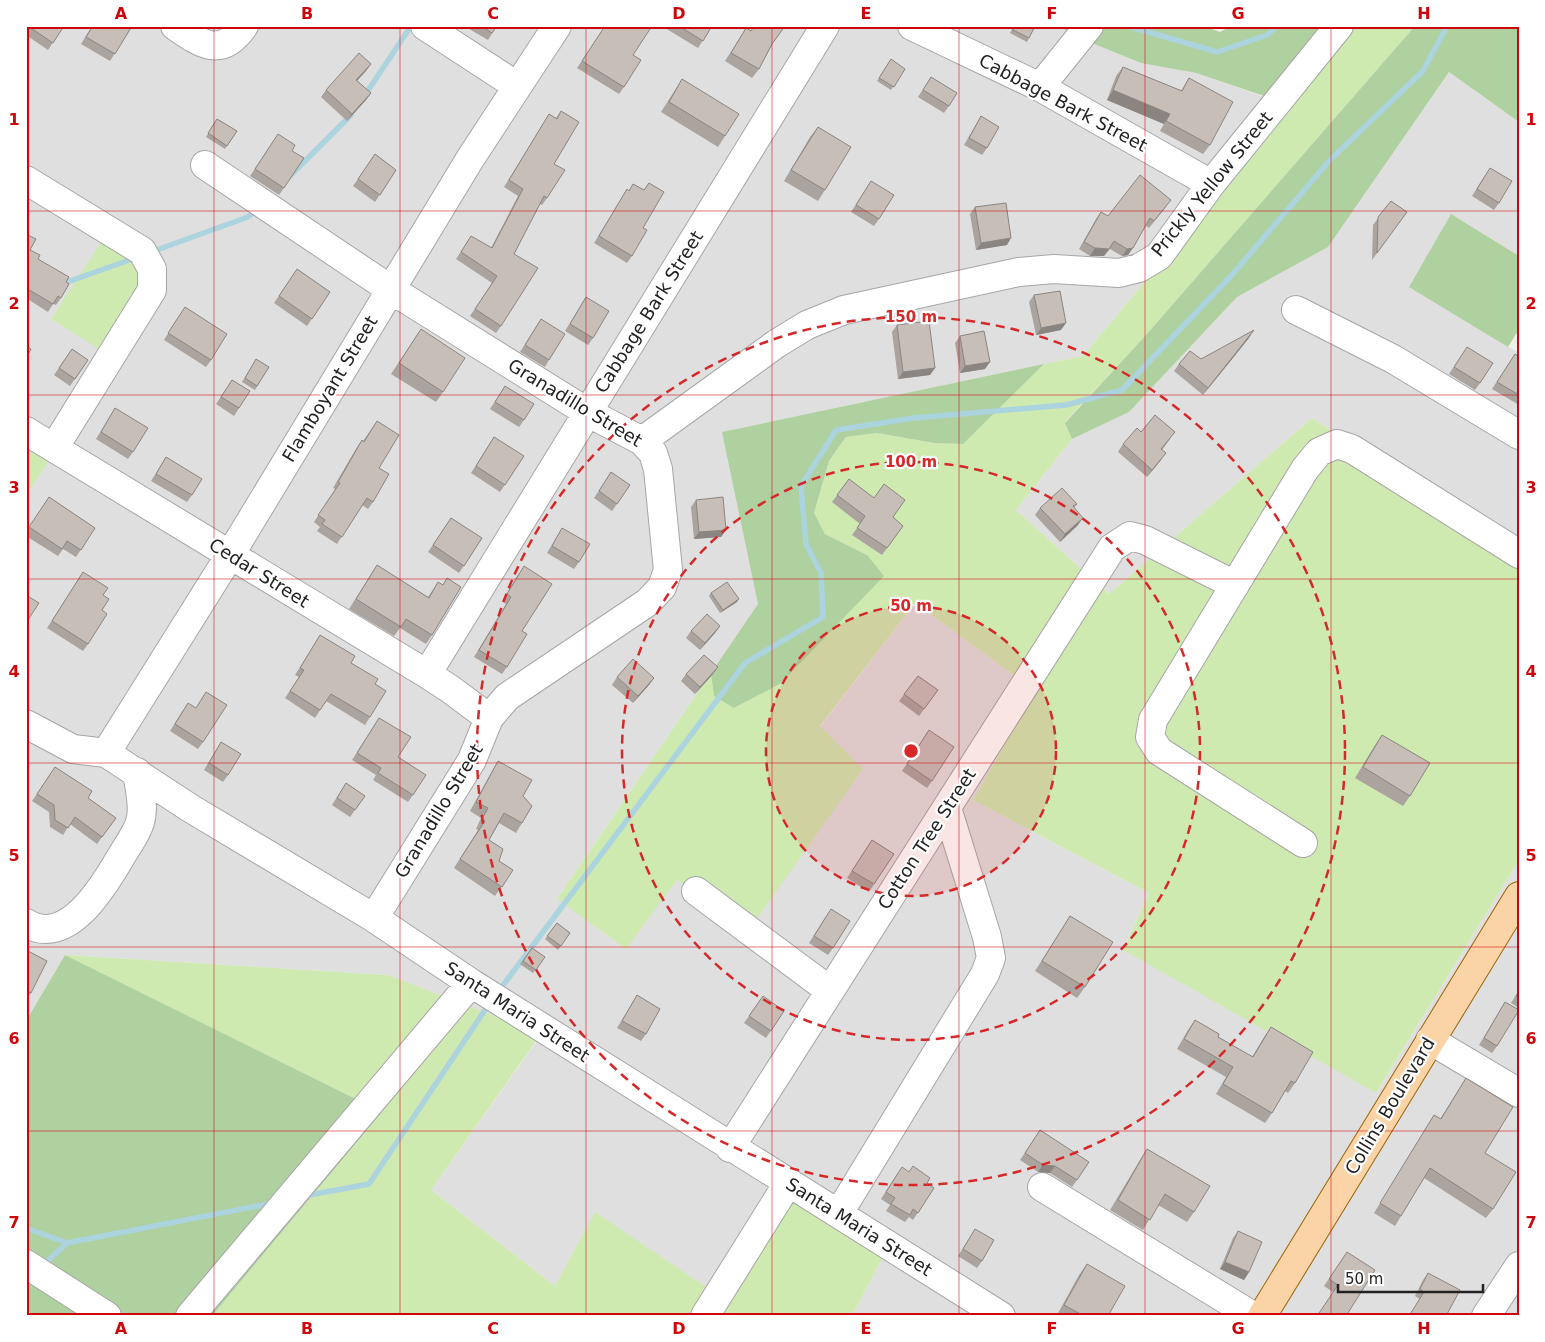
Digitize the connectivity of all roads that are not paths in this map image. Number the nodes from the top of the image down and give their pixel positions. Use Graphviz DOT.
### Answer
graph roads {
  1 [pos="175,26"];
  2 [pos="244,26"];
  3 [pos="426,26"];
  4 [pos="557,26"];
  5 [pos="824,26"];
  6 [pos="912,26"];
  7 [pos="1089,26"];
  8 [pos="1339,26"];
  9 [pos="517,86"];
  10 [pos="1040,87"];
  11 [pos="205,165"];
  12 [pos="26,180"];
  13 [pos="1212,184"];
  14 [pos="390,289"];
  15 [pos="1296,310"];
  16 [pos="588,412"];
  17 [pos="26,431"];
  18 [pos="1519,435"];
  19 [pos="642,440"];
  20 [pos="54,448"];
  21 [pos="1519,554"];
  22 [pos="230,555"];
  23 [pos="1235,585"];
  24 [pos="427,674"];
  25 [pos="489,718"];
  26 [pos="26,724"];
  27 [pos="106,753"];
  28 [pos="137,772"];
  29 [pos="947,808"];
  30 [pos="1303,843"];
  31 [pos="696,891"];
  32 [pos="1519,896"];
  33 [pos="374,918"];
  34 [pos="26,923"];
  35 [pos="471,983"];
  36 [pos="830,990"];
  37 [pos="1430,1040"];
  38 [pos="1519,1093"];
  39 [pos="730,1148"];
  40 [pos="788,1183"];
  41 [pos="1042,1187"];
  42 [pos="839,1213"];
  43 [pos="26,1264"];
  44 [pos="1519,1266"];
  45 [pos="1501,1303"];
  46 [pos="107,1316"];
  47 [pos="190,1316"];
  48 [pos="705,1316"];
  49 [pos="1001,1316"];
  50 [pos="1253,1316"];
  51 [pos="1262,1316"];
  1 -- 2 [label="street"];
  3 -- 9 [label="street"];
  4 -- 9 [label="street, Flamboyant Street"];
  5 -- 16 [label="street, Cabbage Bark Street"];
  6 -- 10 [label="street, Cabbage Bark Street"];
  7 -- 10 [label="street"];
  8 -- 13 [label="street, Prickly Yellow Street"];
  9 -- 14 [label="street, Flamboyant Street"];
  10 -- 13 [label="street, Cabbage Bark Street"];
  11 -- 14 [label="street, Granadillo Street"];
  12 -- 20 [label="street"];
  13 -- 19 [label="street, Prickly Yellow Street"];
  14 -- 16 [label="street, Granadillo Street"];
  14 -- 22 [label="street, Flamboyant Street"];
  15 -- 18 [label="street"];
  16 -- 19 [label="street, Granadillo Street"];
  16 -- 24 [label="street, Cabbage Bark Street"];
  17 -- 20 [label="street, Cedar Street"];
  19 -- 25 [label="street, Granadillo Street"];
  20 -- 22 [label="street, Cedar Street"];
  21 -- 23 [label="street"];
  22 -- 24 [label="street, Cedar Street"];
  22 -- 27 [label="street, Flamboyant Street"];
  23 -- 29 [label="street, Cotton Tree Street"];
  23 -- 30 [label="street"];
  24 -- 25 [label="street, Cedar Street"];
  25 -- 33 [label="street, Granadillo Street"];
  26 -- 27 [label="street, Santa Maria Street"];
  27 -- 28 [label="street, Santa Maria Street"];
  28 -- 33 [label="street, Santa Maria Street"];
  28 -- 34 [label="street"];
  29 -- 36 [label="street, Cotton Tree Street"];
  29 -- 42 [label="street"];
  31 -- 36 [label="street"];
  32 -- 37 [label="main road, Collins Boulevard"];
  33 -- 35 [label="street, Santa Maria Street"];
  35 -- 39 [label="street, Santa Maria Street"];
  35 -- 47 [label="street"];
  36 -- 39 [label="street, Cotton Tree Street"];
  37 -- 38 [label="street"];
  37 -- 51 [label="main road, Collins Boulevard"];
  39 -- 40 [label="street, Santa Maria Street"];
  40 -- 42 [label="street, Santa Maria Street"];
  40 -- 48 [label="street"];
  41 -- 50 [label="street"];
  42 -- 49 [label="street, Santa Maria Street"];
  43 -- 46 [label="street"];
  44 -- 45 [label="street"];
}
